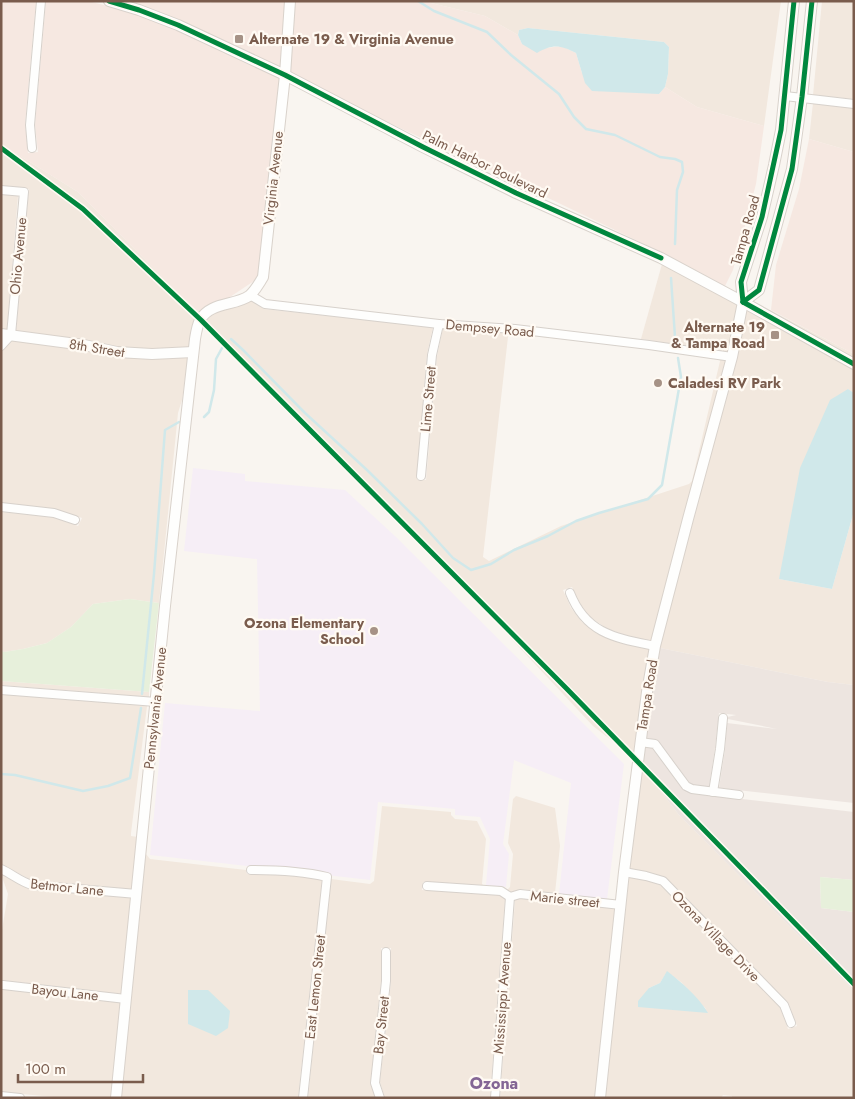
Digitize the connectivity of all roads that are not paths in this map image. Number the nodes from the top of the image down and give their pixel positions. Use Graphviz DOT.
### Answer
graph roads {
  1 [pos="41,1"];
  2 [pos="110,1"];
  3 [pos="290,1"];
  4 [pos="794,1"];
  5 [pos="812,1"];
  6 [pos="285,75"];
  7 [pos="785,96"];
  8 [pos="802,98"];
  9 [pos="854,104"];
  10 [pos="32,148"];
  11 [pos="1,190"];
  12 [pos="250,295"];
  13 [pos="744,302"];
  14 [pos="439,324"];
  15 [pos="6,335"];
  16 [pos="1,346"];
  17 [pos="193,352"];
  18 [pos="732,357"];
  19 [pos="854,364"];
  20 [pos="421,476"];
  21 [pos="1,507"];
  22 [pos="75,520"];
  23 [pos="570,593"];
  24 [pos="655,646"];
  25 [pos="1,690"];
  26 [pos="156,702"];
  27 [pos="723,718"];
  28 [pos="640,742"];
  29 [pos="714,792"];
  30 [pos="739,795"];
  31 [pos="1,869"];
  32 [pos="251,870"];
  33 [pos="624,872"];
  34 [pos="427,886"];
  35 [pos="137,894"];
  36 [pos="510,897"];
  37 [pos="621,905"];
  38 [pos="386,952"];
  39 [pos="3,985"];
  40 [pos="126,999"];
  41 [pos="791,1023"];
  42 [pos="1,1096"];
  43 [pos="20,1098"];
  44 [pos="116,1098"];
  45 [pos="303,1098"];
  46 [pos="380,1098"];
  47 [pos="495,1098"];
  48 [pos="600,1098"];
  1 -- 10 [label="street"];
  2 -- 6 [label="street"];
  3 -- 6 [label="street, Virginia Avenue"];
  4 -- 7 [label="street, Tampa Road"];
  5 -- 8 [label="street, Tampa Road"];
  6 -- 12 [label="street, Virginia Avenue"];
  6 -- 13 [label="street, Palm Harbor Boulevard"];
  7 -- 8 [label="street"];
  7 -- 13 [label="street, Tampa Road"];
  8 -- 9 [label="street"];
  8 -- 13 [label="street, Tampa Road"];
  11 -- 15 [label="street, Ohio Avenue"];
  12 -- 14 [label="street, Dempsey Road"];
  12 -- 17 [label="street, Pennsylvania Avenue"];
  13 -- 18 [label="street, Tampa Road"];
  13 -- 19 [label="street"];
  14 -- 18 [label="street, Dempsey Road"];
  14 -- 20 [label="street, Lime Street"];
  15 -- 16 [label="street"];
  15 -- 17 [label="street, 8th Street"];
  17 -- 26 [label="street, Pennsylvania Avenue"];
  18 -- 24 [label="street, Tampa Road"];
  21 -- 22 [label="street"];
  23 -- 24 [label="street"];
  24 -- 28 [label="street, Tampa Road"];
  25 -- 26 [label="street"];
  26 -- 35 [label="street, Pennsylvania Avenue"];
  27 -- 29 [label="street"];
  28 -- 29 [label="street"];
  28 -- 33 [label="street, Tampa Road"];
  29 -- 30 [label="street"];
  31 -- 35 [label="street, Betmor Lane"];
  32 -- 45 [label="street, East Lemon Street"];
  33 -- 37 [label="street, Tampa Road"];
  33 -- 41 [label="street, Ozona Village Drive"];
  34 -- 36 [label="street, Marie street"];
  35 -- 40 [label="street, Pennsylvania Avenue"];
  36 -- 37 [label="street, Marie street"];
  36 -- 47 [label="street, Mississippi Avenue"];
  37 -- 48 [label="street, Tampa Road"];
  38 -- 46 [label="street, Bay Street"];
  39 -- 40 [label="street, Bayou Lane"];
  40 -- 44 [label="street, Pennsylvania Avenue"];
  42 -- 43 [label="street"];
}
